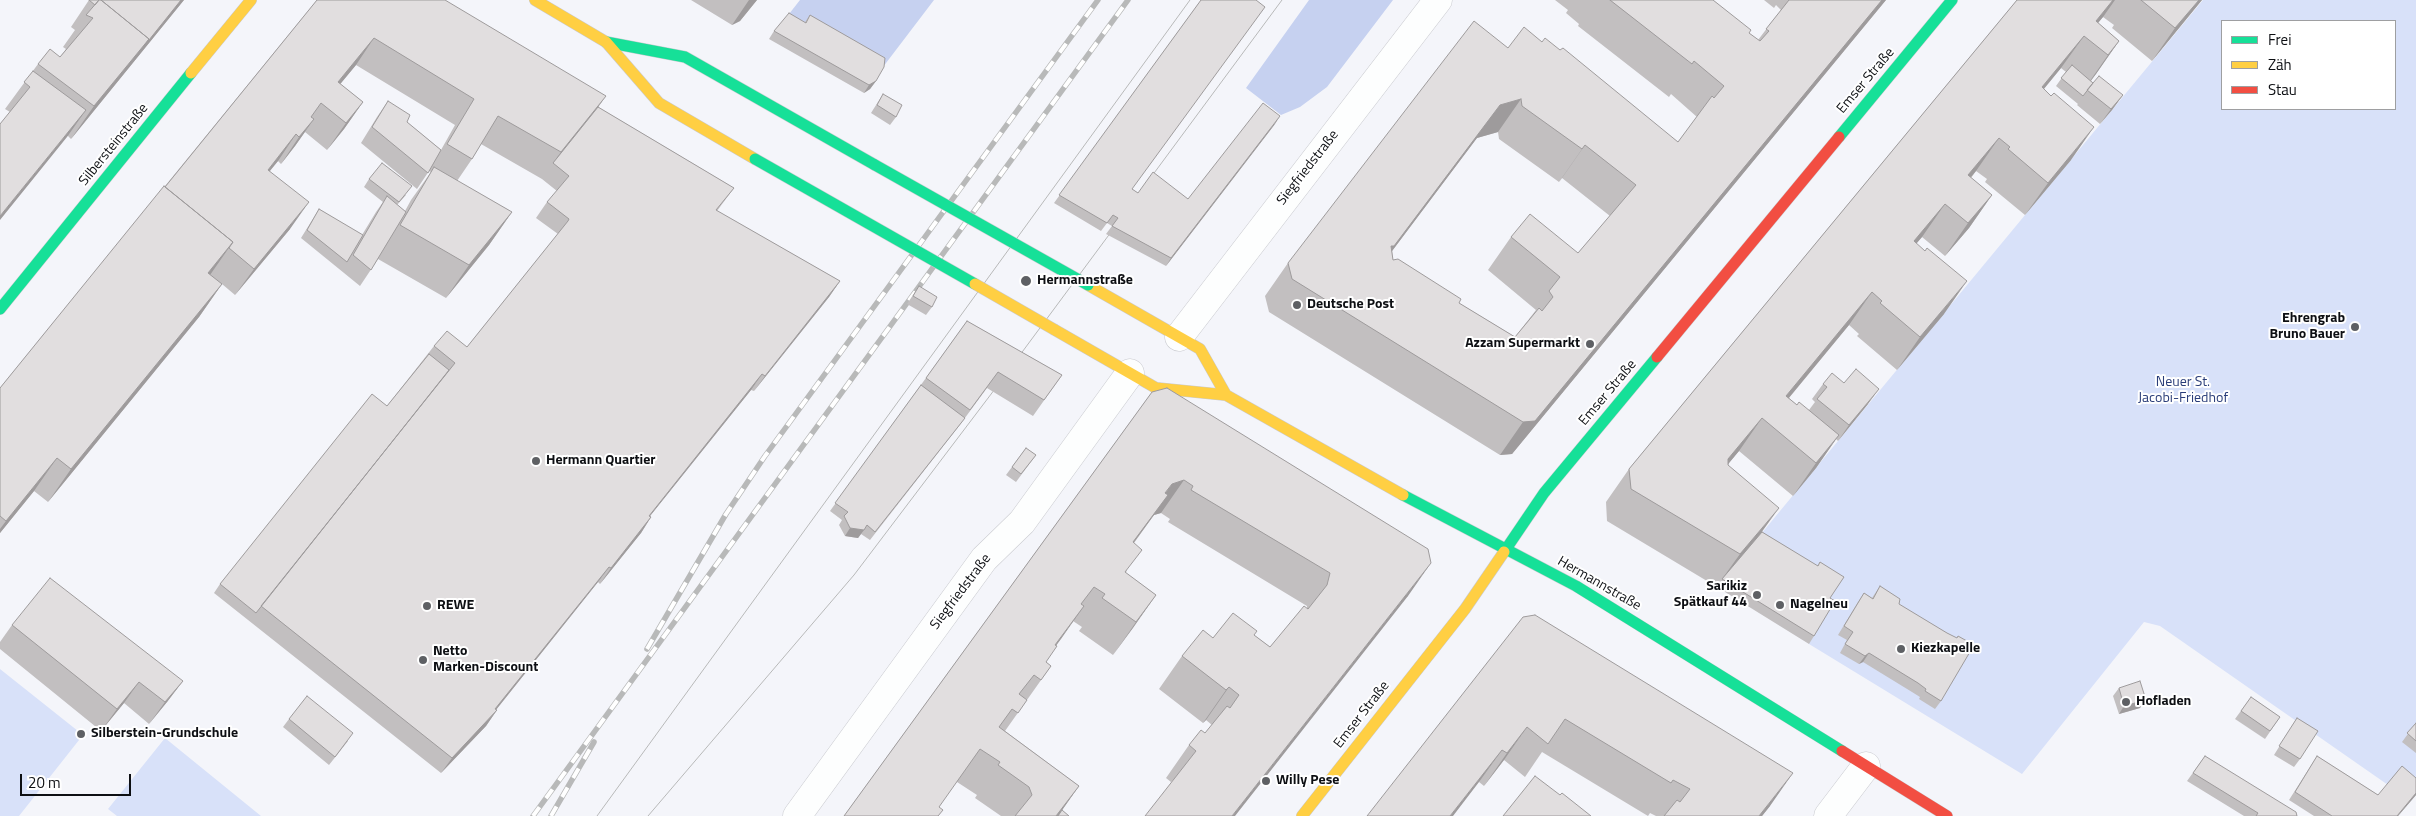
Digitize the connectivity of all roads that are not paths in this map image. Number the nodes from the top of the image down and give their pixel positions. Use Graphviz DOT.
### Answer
graph roads {
  1 [pos="251,0"];
  2 [pos="535,0"];
  3 [pos="1438,0"];
  4 [pos="1952,0"];
  5 [pos="606,42"];
  6 [pos="0,309"];
  7 [pos="1179,337"];
  8 [pos="1130,373"];
  9 [pos="1226,395"];
  10 [pos="1505,549"];
  11 [pos="1866,766"];
  12 [pos="797,816"];
  13 [pos="1302,816"];
  14 [pos="1828,816"];
  15 [pos="1947,816"];
  1 -- 6 [label="main road, Silbersteinstraße"];
  2 -- 5 [label="main road, Hermannstraße"];
  3 -- 7 [label="street, Siegfriedstraße"];
  4 -- 10 [label="main road, Emser Straße"];
  5 -- 7 [label="main road, Hermannstraße, bridge"];
  5 -- 8 [label="main road, Hermannstraße, bridge"];
  7 -- 9 [label="main road, Hermannstraße"];
  8 -- 9 [label="main road, Hermannstraße"];
  8 -- 12 [label="street, Siegfriedstraße"];
  9 -- 10 [label="main road, Hermannstraße"];
  10 -- 11 [label="main road, Hermannstraße"];
  10 -- 13 [label="main road, Emser Straße"];
  11 -- 14 [label="street"];
  11 -- 15 [label="main road, Hermannstraße"];
}
